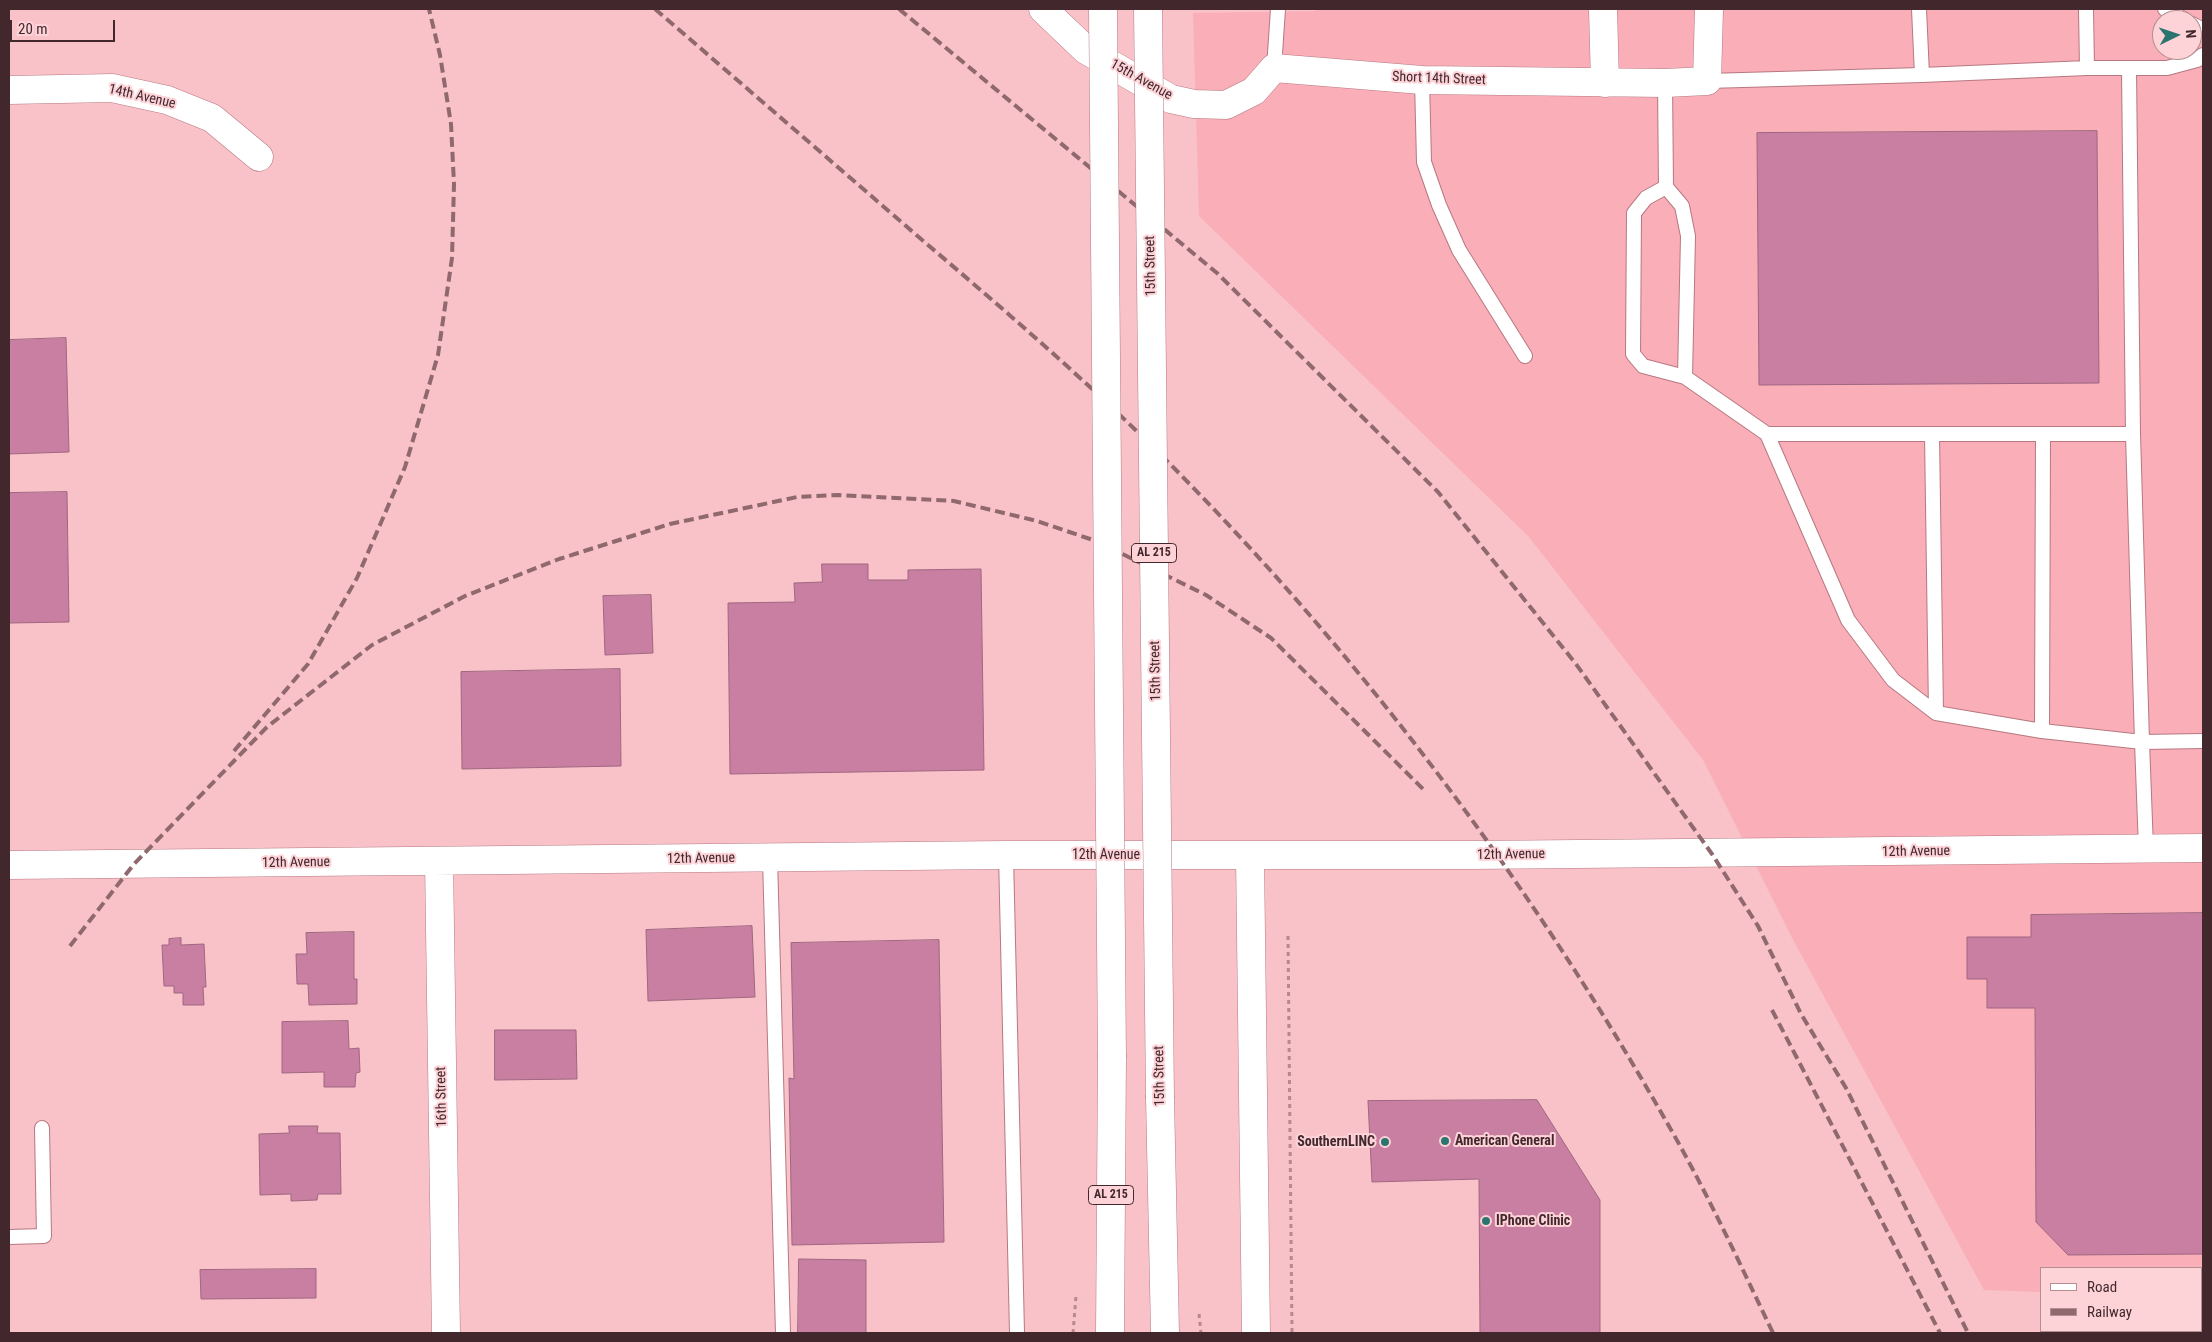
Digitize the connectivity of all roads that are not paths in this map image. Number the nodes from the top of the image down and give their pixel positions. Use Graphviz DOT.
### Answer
graph roads {
  1 [pos="1043,9"];
  2 [pos="1103,9"];
  3 [pos="1148,9"];
  4 [pos="1278,9"];
  5 [pos="1603,9"];
  6 [pos="1709,9"];
  7 [pos="1919,9"];
  8 [pos="2086,9"];
  9 [pos="2203,55"];
  10 [pos="1274,68"];
  11 [pos="2088,68"];
  12 [pos="2129,69"];
  13 [pos="1922,75"];
  14 [pos="1422,80"];
  15 [pos="1707,81"];
  16 [pos="1605,83"];
  17 [pos="1665,83"];
  18 [pos="9,90"];
  19 [pos="259,157"];
  20 [pos="1666,187"];
  21 [pos="1525,356"];
  22 [pos="1685,377"];
  23 [pos="1767,434"];
  24 [pos="1932,434"];
  25 [pos="2043,434"];
  26 [pos="2133,434"];
  27 [pos="1936,714"];
  28 [pos="2042,731"];
  29 [pos="2203,741"];
  30 [pos="2142,742"];
  31 [pos="2203,848"];
  32 [pos="2146,849"];
  33 [pos="1006,855"];
  34 [pos="1250,855"];
  35 [pos="770,858"];
  36 [pos="439,861"];
  37 [pos="9,865"];
  38 [pos="42,1128"];
  39 [pos="9,1237"];
  40 [pos="446,1333"];
  41 [pos="783,1333"];
  42 [pos="1017,1333"];
  43 [pos="1110,1333"];
  44 [pos="1165,1333"];
  45 [pos="1256,1333"];
  1 -- 10 [label="street, 15th Avenue"];
  2 -- 43 [label="street, AL 215, bridge"];
  3 -- 44 [label="street, 15th Street / AL 215, bridge"];
  4 -- 10 [label="lane"];
  5 -- 16 [label="street"];
  6 -- 15 [label="street"];
  7 -- 13 [label="lane"];
  8 -- 11 [label="lane"];
  9 -- 12 [label="lane"];
  10 -- 14 [label="street, Short 14th Street"];
  11 -- 12 [label="lane"];
  11 -- 13 [label="lane"];
  12 -- 26 [label="lane"];
  13 -- 15 [label="lane"];
  14 -- 16 [label="street, Short 14th Street"];
  14 -- 21 [label="lane"];
  15 -- 17 [label="street, Short 14th Street"];
  16 -- 17 [label="street, Short 14th Street"];
  17 -- 20 [label="lane"];
  18 -- 19 [label="street, 14th Avenue"];
  20 -- 22 [label="lane"];
  20 -- 22 [label="lane"];
  22 -- 23 [label="lane"];
  23 -- 24 [label="lane"];
  23 -- 27 [label="lane"];
  24 -- 25 [label="lane"];
  24 -- 27 [label="lane"];
  25 -- 26 [label="lane"];
  25 -- 28 [label="lane"];
  26 -- 30 [label="lane"];
  27 -- 28 [label="lane"];
  28 -- 30 [label="lane"];
  29 -- 30 [label="lane"];
  30 -- 32 [label="lane"];
  31 -- 32 [label="street, 12th Avenue"];
  32 -- 34 [label="street, 12th Avenue"];
  33 -- 34 [label="street, 12th Avenue"];
  33 -- 35 [label="street, 12th Avenue"];
  33 -- 42 [label="lane"];
  34 -- 45 [label="street"];
  35 -- 36 [label="street, 12th Avenue"];
  35 -- 41 [label="lane"];
  36 -- 37 [label="street, 12th Avenue"];
  36 -- 40 [label="street, 16th Street"];
  38 -- 39 [label="lane"];
}
